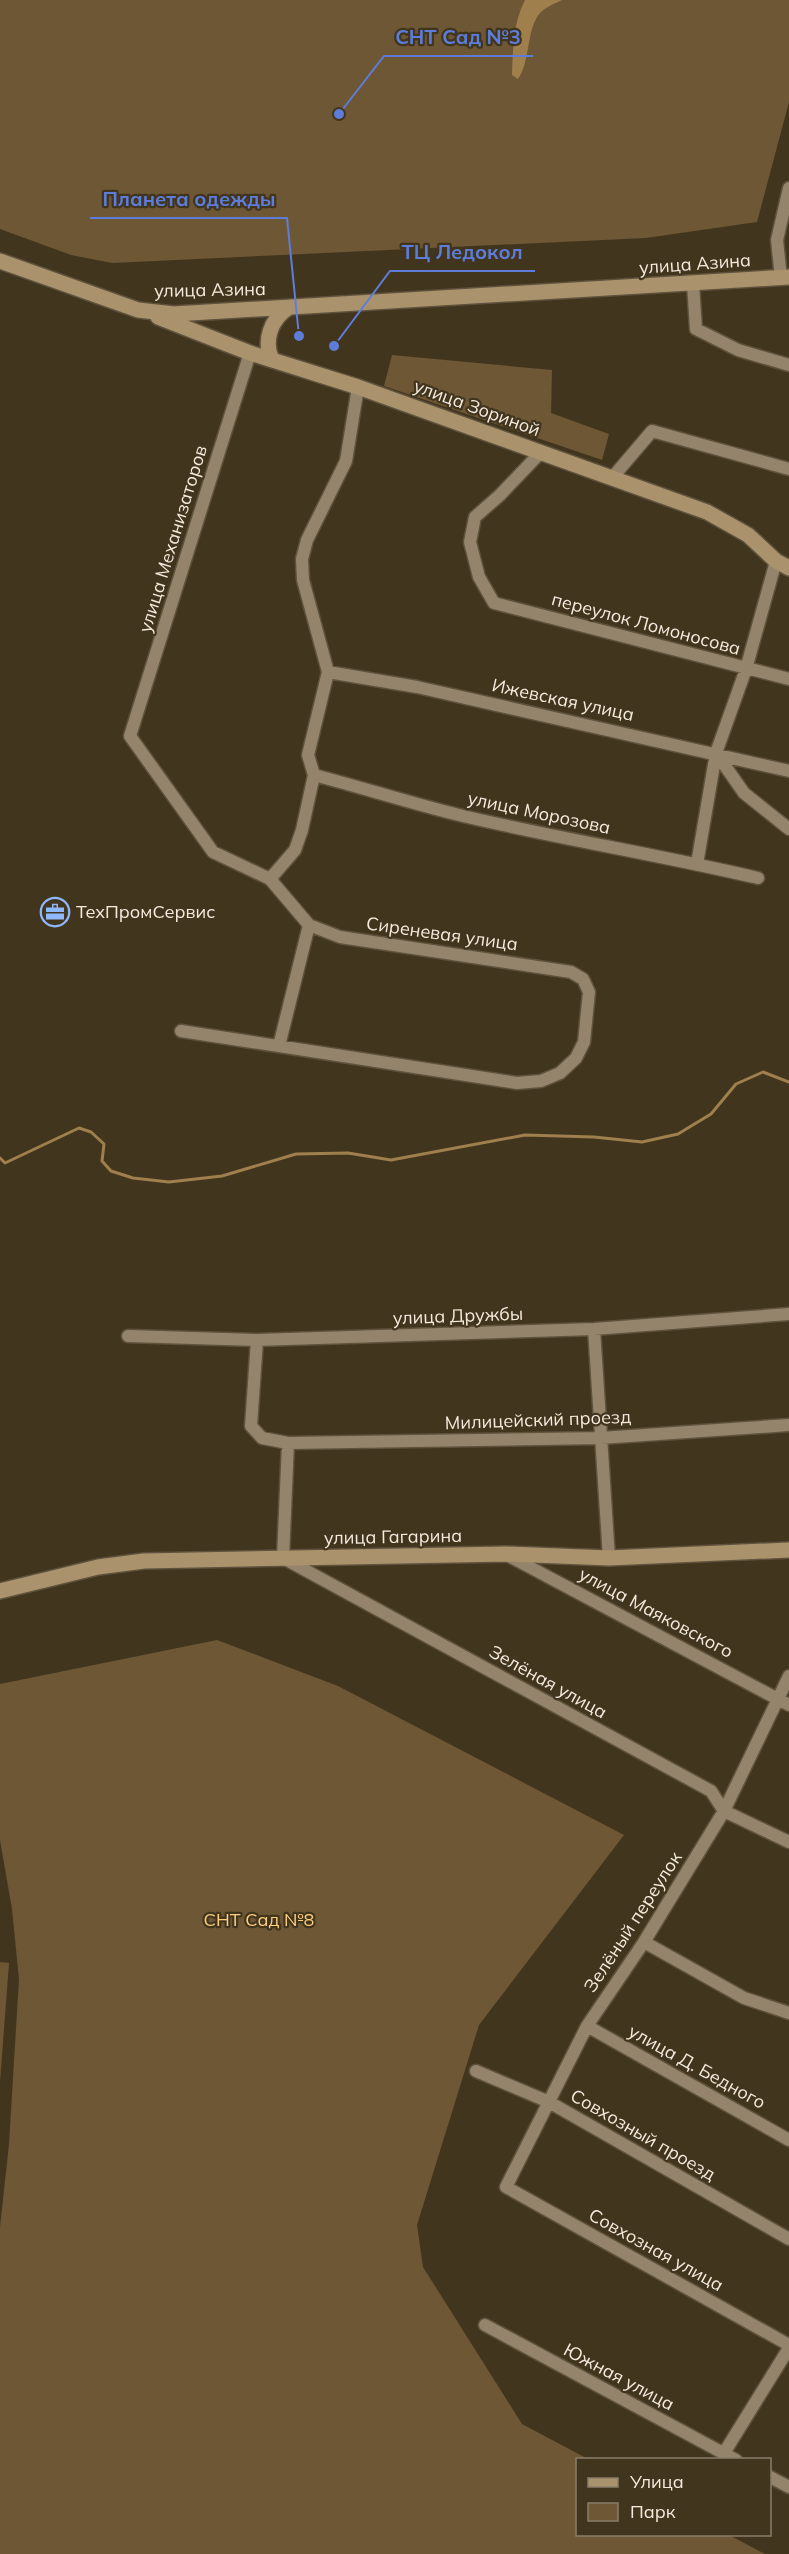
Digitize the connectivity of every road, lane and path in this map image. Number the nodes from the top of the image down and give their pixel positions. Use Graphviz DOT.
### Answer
graph roads {
  1 [pos="789,188"];
  2 [pos="0,261"];
  3 [pos="785,277"];
  4 [pos="693,284"];
  5 [pos="288,308"];
  6 [pos="138,310"];
  7 [pos="250,352"];
  8 [pos="272,360"];
  9 [pos="789,365"];
  10 [pos="358,387"];
  11 [pos="541,452"];
  12 [pos="789,469"];
  13 [pos="612,478"];
  14 [pos="783,565"];
  15 [pos="746,669"];
  16 [pos="328,672"];
  17 [pos="789,679"];
  18 [pos="716,753"];
  19 [pos="789,771"];
  20 [pos="314,775"];
  21 [pos="789,830"];
  22 [pos="697,864"];
  23 [pos="758,878"];
  24 [pos="270,879"];
  25 [pos="309,925"];
  26 [pos="181,1031"];
  27 [pos="279,1046"];
  28 [pos="789,1314"];
  29 [pos="594,1329"];
  30 [pos="128,1336"];
  31 [pos="257,1340"];
  32 [pos="789,1425"];
  33 [pos="601,1438"];
  34 [pos="288,1443"];
  35 [pos="789,1550"];
  36 [pos="506,1554"];
  37 [pos="283,1558"];
  38 [pos="609,1558"];
  39 [pos="0,1591"];
  40 [pos="789,1676"];
  41 [pos="784,1702"];
  42 [pos="724,1811"];
  43 [pos="789,1842"];
  44 [pos="644,1942"];
  45 [pos="789,2013"];
  46 [pos="587,2026"];
  47 [pos="476,2071"];
  48 [pos="549,2102"];
  49 [pos="789,2140"];
  50 [pos="506,2187"];
  51 [pos="789,2239"];
  52 [pos="485,2325"];
  53 [pos="789,2347"];
  54 [pos="724,2453"];
  55 [pos="733,2458"];
  56 [pos="771,2478"];
  57 [pos="789,2487"];
  1 -- 3 [label="street"];
  2 -- 6 [label="main road, улица Азина"];
  3 -- 4 [label="main road, улица Азина"];
  4 -- 5 [label="main road, улица Азина"];
  4 -- 9 [label="street"];
  5 -- 6 [label="main road, улица Азина"];
  5 -- 8 [label="main road"];
  6 -- 7 [label="main road, улица Зориной"];
  7 -- 8 [label="main road, улица Зориной"];
  7 -- 24 [label="street, улица Механизаторов"];
  8 -- 10 [label="main road, улица Зориной"];
  10 -- 11 [label="main road, улица Зориной"];
  10 -- 16 [label="street"];
  11 -- 13 [label="main road, улица Зориной"];
  11 -- 15 [label="street, переулок Ломоносова"];
  12 -- 13 [label="street"];
  13 -- 14 [label="main road, улица Зориной"];
  14 -- 15 [label="street"];
  15 -- 17 [label="street, переулок Ломоносова"];
  15 -- 18 [label="street"];
  16 -- 18 [label="street, Ижевская улица"];
  16 -- 20 [label="street"];
  18 -- 19 [label="street, Ижевская улица"];
  18 -- 21 [label="street"];
  18 -- 22 [label="street"];
  20 -- 22 [label="street, улица Морозова"];
  20 -- 24 [label="street"];
  22 -- 23 [label="street, улица Морозова"];
  24 -- 25 [label="street"];
  25 -- 27 [label="street"];
  25 -- 27 [label="street, Сиреневая улица"];
  26 -- 27 [label="street"];
  28 -- 29 [label="street, улица Дружбы"];
  29 -- 31 [label="street, улица Дружбы"];
  29 -- 33 [label="street"];
  30 -- 31 [label="street, улица Дружбы"];
  31 -- 34 [label="street, Милицейский проезд"];
  32 -- 33 [label="street, Милицейский проезд"];
  33 -- 34 [label="street, Милицейский проезд"];
  33 -- 38 [label="street"];
  34 -- 37 [label="street"];
  35 -- 38 [label="main road, улица Гагарина"];
  36 -- 37 [label="main road, улица Гагарина"];
  36 -- 38 [label="main road, улица Гагарина"];
  36 -- 41 [label="street, улица Маяковского"];
  37 -- 39 [label="main road, улица Гагарина"];
  37 -- 42 [label="street, Зелёная улица"];
  40 -- 41 [label="street, Зелёный переулок"];
  41 -- 42 [label="street, Зелёный переулок"];
  42 -- 43 [label="street, Зелёная улица"];
  42 -- 44 [label="street, Зелёный переулок"];
  44 -- 45 [label="street"];
  44 -- 46 [label="street, Зелёный переулок"];
  46 -- 48 [label="street, Зелёный переулок"];
  46 -- 49 [label="street, улица Д. Бедного"];
  47 -- 48 [label="street, Совхозный проезд"];
  48 -- 50 [label="street, Зелёный переулок"];
  48 -- 51 [label="street, Совхозный проезд"];
  50 -- 53 [label="street, Совхозная улица"];
  52 -- 54 [label="street, Южная улица"];
  53 -- 54 [label="street"];
  54 -- 55 [label="street, Южная улица"];
  56 -- 57 [label="street"];
}
